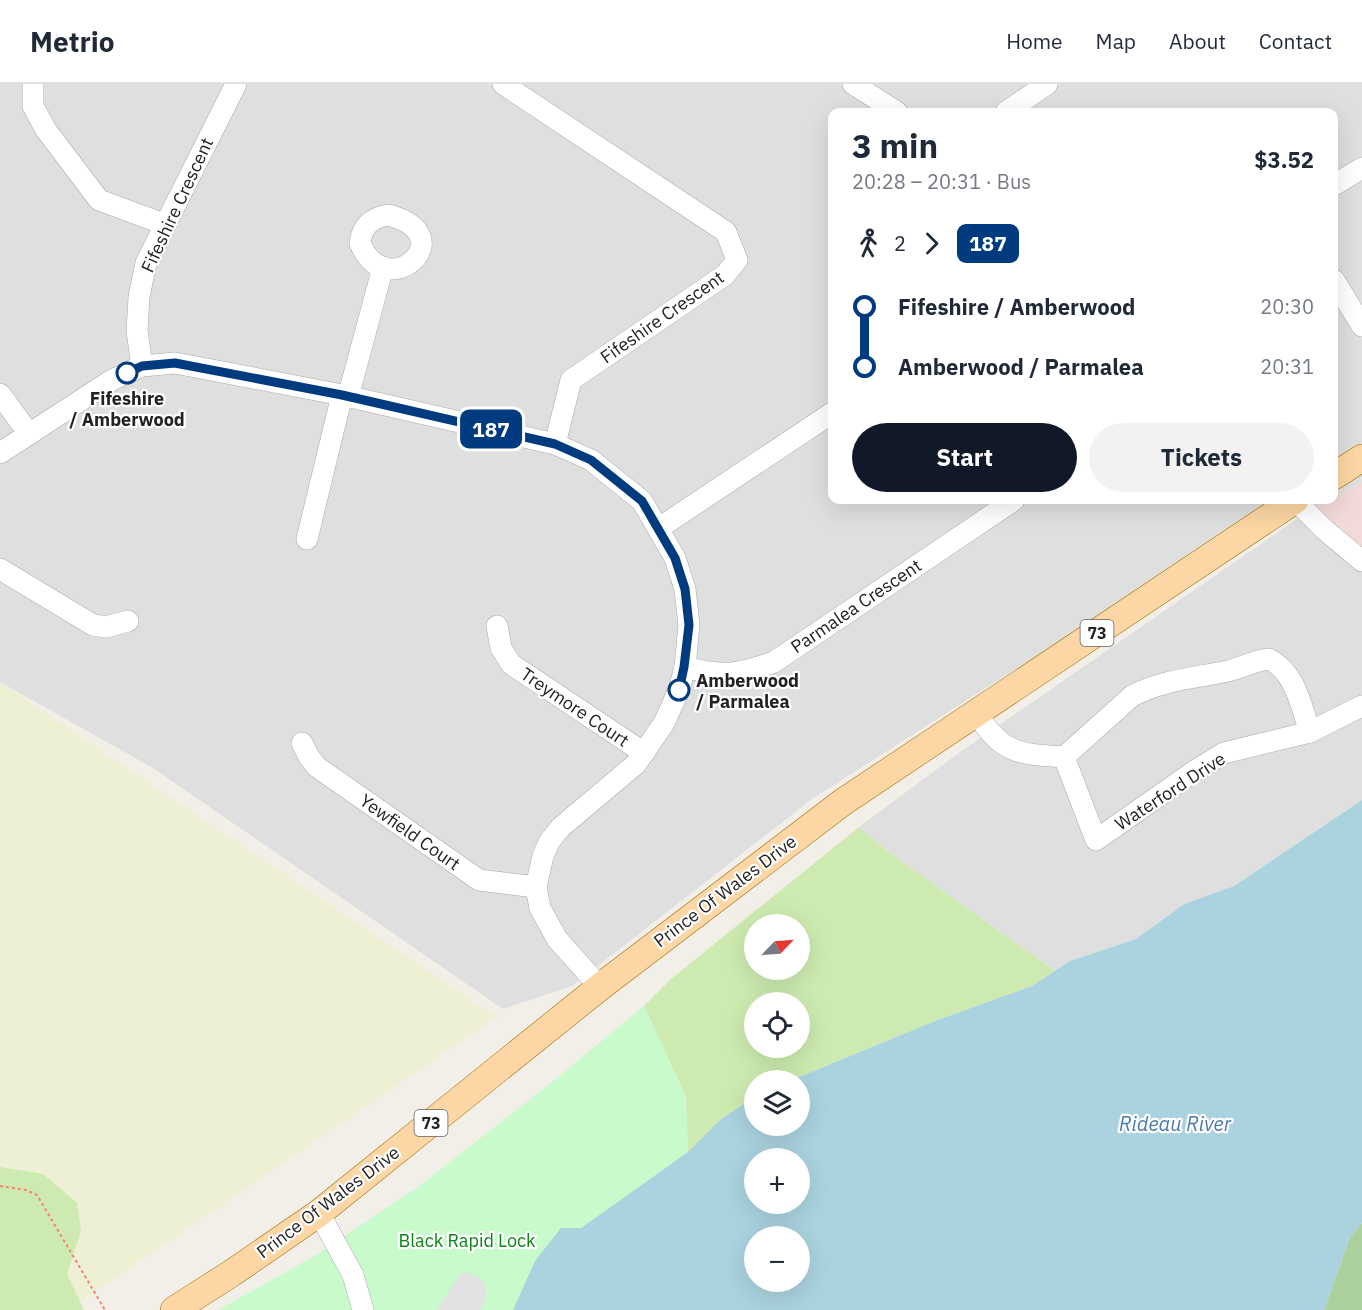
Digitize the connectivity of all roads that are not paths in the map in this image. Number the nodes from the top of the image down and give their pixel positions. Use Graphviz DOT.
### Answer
graph roads {
  1 [pos="33,84"];
  2 [pos="236,84"];
  3 [pos="503,84"];
  4 [pos="853,84"];
  5 [pos="1047,84"];
  6 [pos="891,108"];
  7 [pos="1012,108"];
  8 [pos="1362,168"];
  9 [pos="1338,183"];
  10 [pos="164,224"];
  11 [pos="383,267"];
  12 [pos="1338,287"];
  13 [pos="1362,326"];
  14 [pos="142,366"];
  15 [pos="0,394"];
  16 [pos="345,396"];
  17 [pos="828,416"];
  18 [pos="29,434"];
  19 [pos="555,444"];
  20 [pos="0,453"];
  21 [pos="1362,458"];
  22 [pos="1338,473"];
  23 [pos="1008,504"];
  24 [pos="1289,504"];
  25 [pos="1299,504"];
  26 [pos="659,528"];
  27 [pos="307,539"];
  28 [pos="1362,561"];
  29 [pos="0,569"];
  30 [pos="128,621"];
  31 [pos="497,626"];
  32 [pos="684,667"];
  33 [pos="1362,706"];
  34 [pos="977,714"];
  35 [pos="1310,732"];
  36 [pos="302,743"];
  37 [pos="644,753"];
  38 [pos="1064,757"];
  39 [pos="536,887"];
  40 [pos="600,987"];
  41 [pos="319,1213"];
  42 [pos="174,1310"];
  43 [pos="363,1310"];
  1 -- 10 [label="street"];
  2 -- 10 [label="street, Fifeshire Crescent"];
  3 -- 19 [label="street, Fifeshire Crescent"];
  4 -- 6 [label="street"];
  5 -- 7 [label="street"];
  8 -- 9 [label="street"];
  10 -- 14 [label="street, Fifeshire Crescent"];
  11 -- 16 [label="street"];
  12 -- 13 [label="street"];
  14 -- 16 [label="street"];
  14 -- 18 [label="street"];
  15 -- 18 [label="street"];
  16 -- 19 [label="street"];
  16 -- 27 [label="street"];
  17 -- 26 [label="street"];
  18 -- 20 [label="street"];
  19 -- 26 [label="street"];
  21 -- 22 [label="main road"];
  23 -- 32 [label="street, Parmalea Crescent"];
  24 -- 34 [label="main road, Prince Of Wales Drive / 73"];
  25 -- 28 [label="street"];
  26 -- 32 [label="street"];
  29 -- 30 [label="street"];
  31 -- 37 [label="street, Treymore Court"];
  32 -- 37 [label="street"];
  33 -- 35 [label="street, Waterford Drive"];
  34 -- 38 [label="street"];
  34 -- 40 [label="main road, Prince Of Wales Drive / 73"];
  35 -- 38 [label="street"];
  35 -- 38 [label="street, Waterford Drive"];
  36 -- 39 [label="street, Yewfield Court"];
  37 -- 39 [label="street"];
  39 -- 40 [label="street"];
  40 -- 41 [label="main road, Prince Of Wales Drive / 73"];
  41 -- 42 [label="main road, Prince Of Wales Drive / 73"];
  41 -- 43 [label="street"];
}
